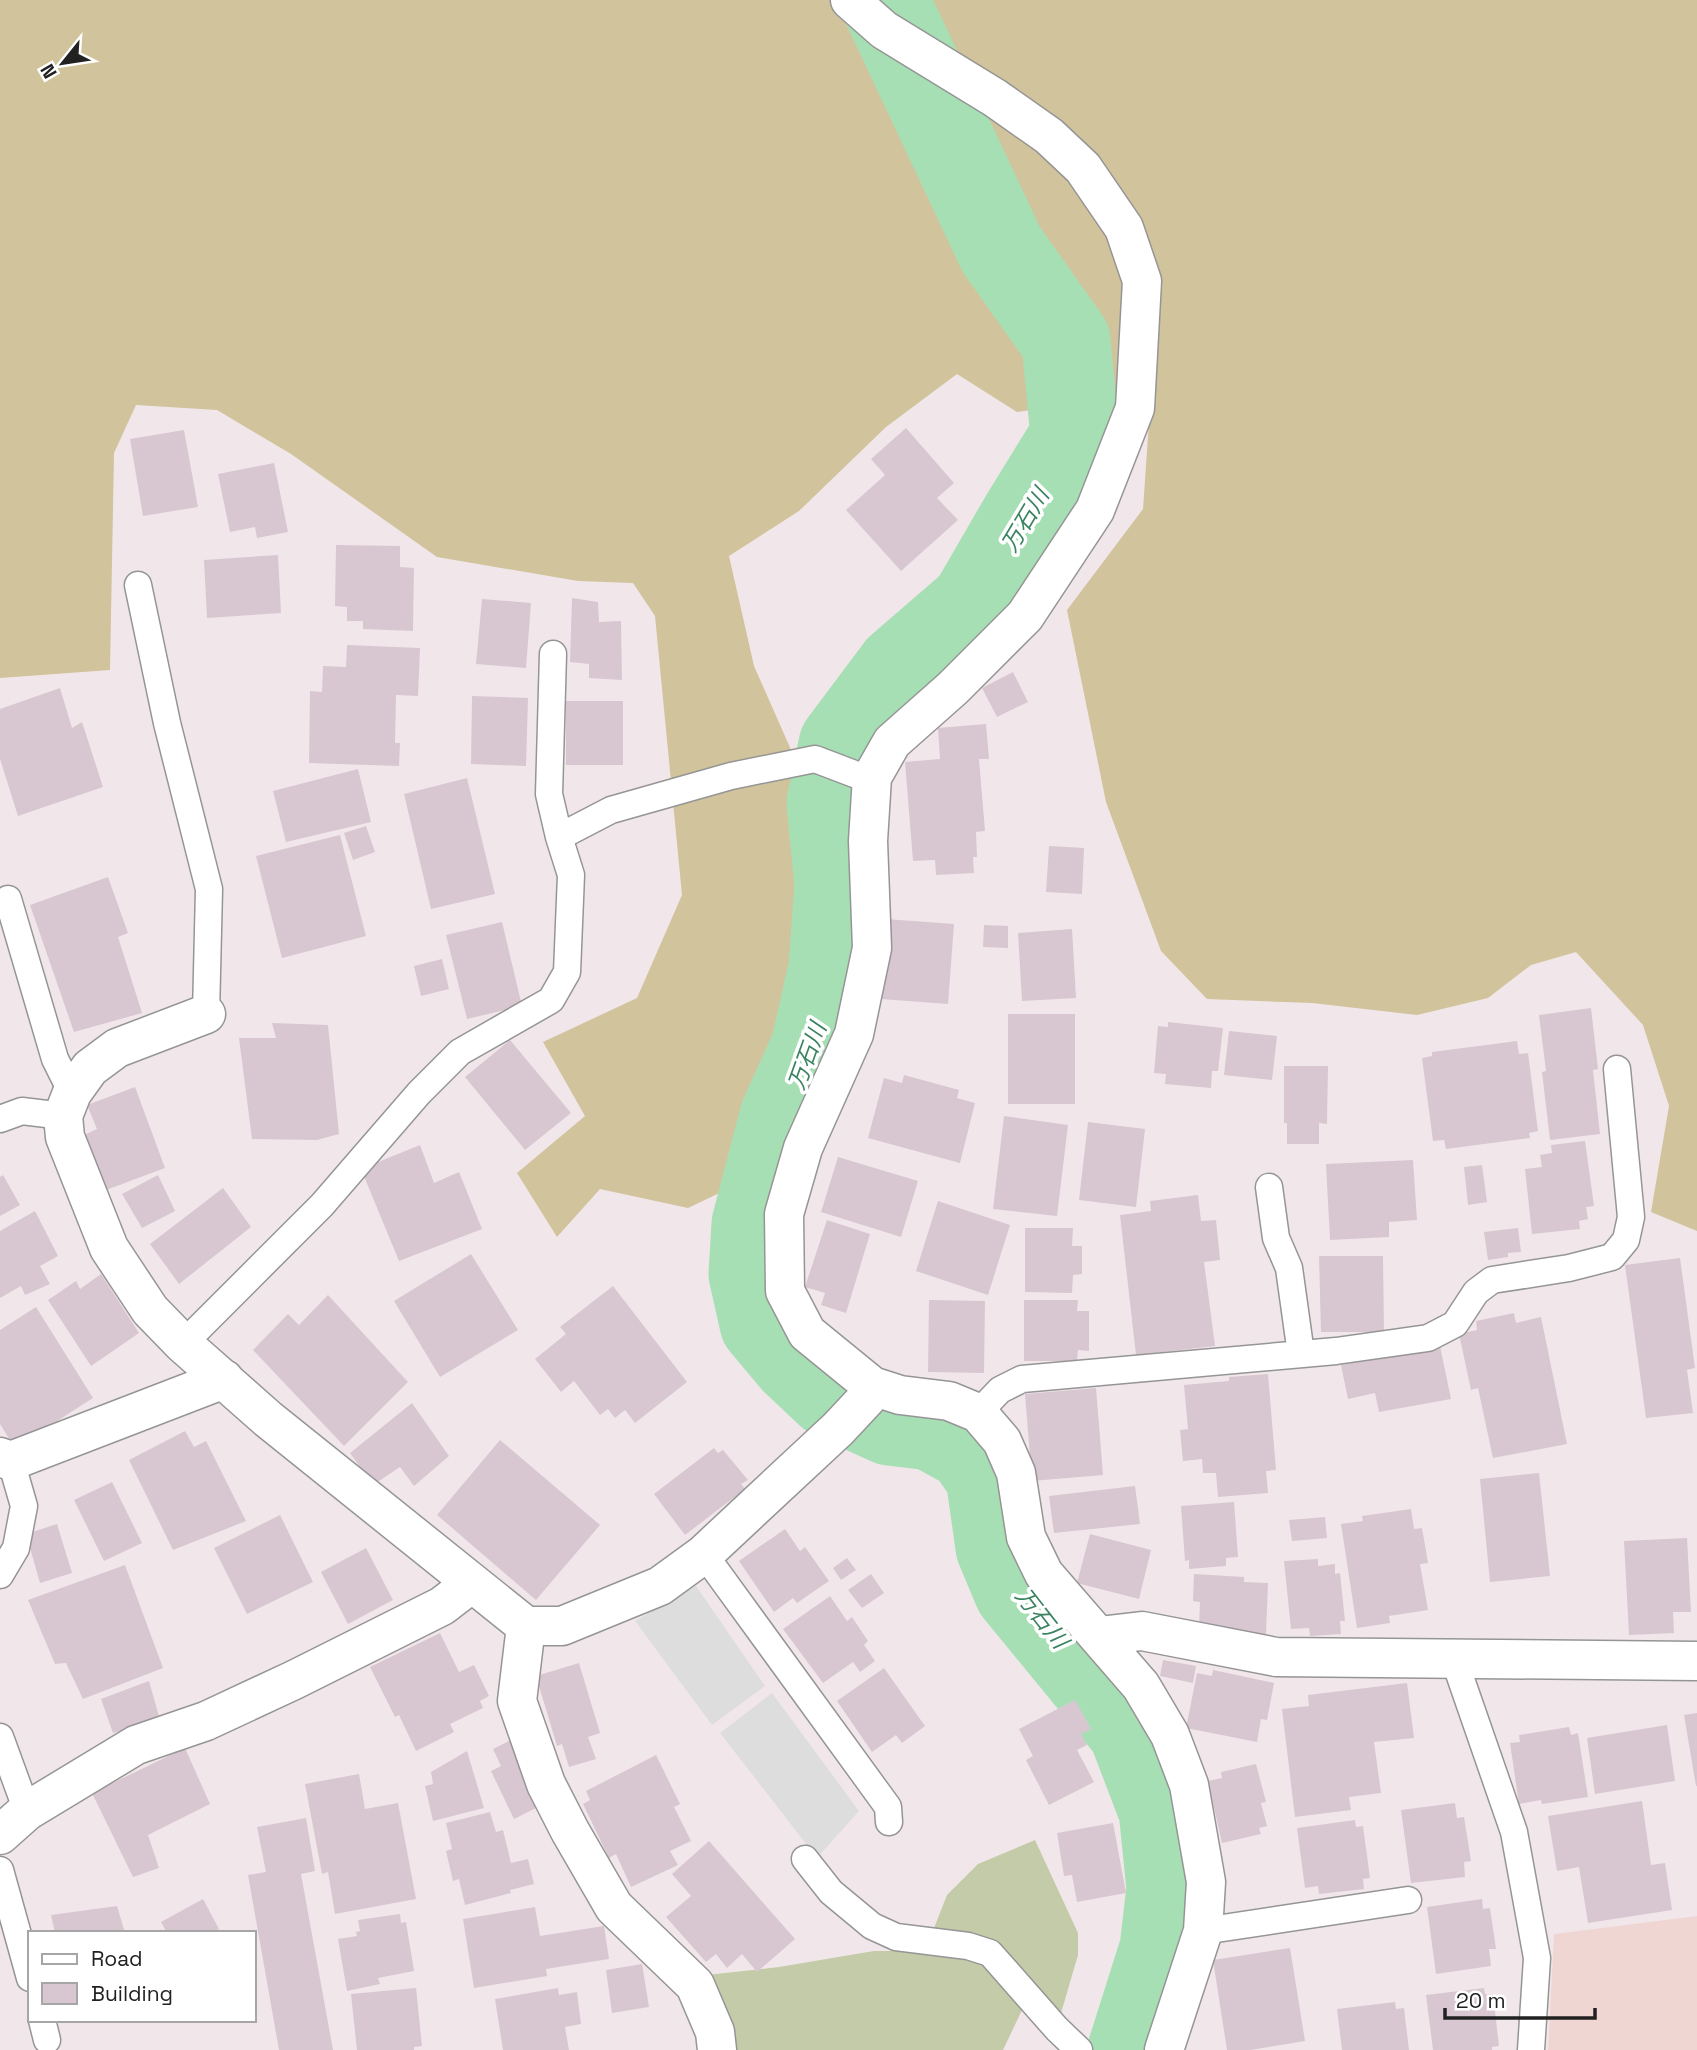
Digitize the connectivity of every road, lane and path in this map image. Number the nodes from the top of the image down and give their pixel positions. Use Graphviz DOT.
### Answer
graph roads {
  1 [pos="850,0"];
  2 [pos="138,585"];
  3 [pos="553,654"];
  4 [pos="864,776"];
  5 [pos="559,837"];
  6 [pos="8,899"];
  7 [pos="206,1014"];
  8 [pos="1617,1069"];
  9 [pos="67,1104"];
  10 [pos="0,1119"];
  11 [pos="1269,1186"];
  12 [pos="183,1344"];
  13 [pos="1301,1354"];
  14 [pos="224,1378"];
  15 [pos="870,1392"];
  16 [pos="978,1413"];
  17 [pos="6,1459"];
  18 [pos="704,1554"];
  19 [pos="0,1575"];
  20 [pos="472,1583"];
  21 [pos="526,1626"];
  22 [pos="1099,1636"];
  23 [pos="1454,1659"];
  24 [pos="1697,1661"];
  25 [pos="0,1737"];
  26 [pos="889,1822"];
  27 [pos="14,1823"];
  28 [pos="805,1859"];
  29 [pos="0,1870"];
  30 [pos="1408,1900"];
  31 [pos="1203,1931"];
  32 [pos="28,1971"];
  33 [pos="717,2050"];
  34 [pos="1079,2050"];
  35 [pos="1164,2050"];
  36 [pos="1531,2050"];
  1 -- 4 [label="street"];
  2 -- 7 [label="lane"];
  3 -- 5 [label="lane"];
  4 -- 5 [label="lane"];
  4 -- 15 [label="street"];
  5 -- 12 [label="lane"];
  6 -- 9 [label="lane"];
  7 -- 9 [label="street"];
  8 -- 13 [label="lane"];
  9 -- 10 [label="lane"];
  9 -- 12 [label="street"];
  11 -- 13 [label="lane"];
  12 -- 14 [label="street"];
  13 -- 16 [label="lane"];
  14 -- 17 [label="street"];
  14 -- 20 [label="street"];
  15 -- 16 [label="street"];
  15 -- 18 [label="street"];
  16 -- 22 [label="street"];
  17 -- 19 [label="lane"];
  18 -- 21 [label="street"];
  18 -- 26 [label="lane"];
  20 -- 21 [label="street"];
  20 -- 27 [label="street"];
  21 -- 33 [label="street"];
  22 -- 23 [label="street"];
  22 -- 31 [label="street"];
  23 -- 24 [label="street"];
  23 -- 36 [label="lane"];
  25 -- 27 [label="lane"];
  28 -- 34 [label="lane"];
  29 -- 32 [label="lane"];
  30 -- 31 [label="lane"];
  31 -- 35 [label="street"];
}
